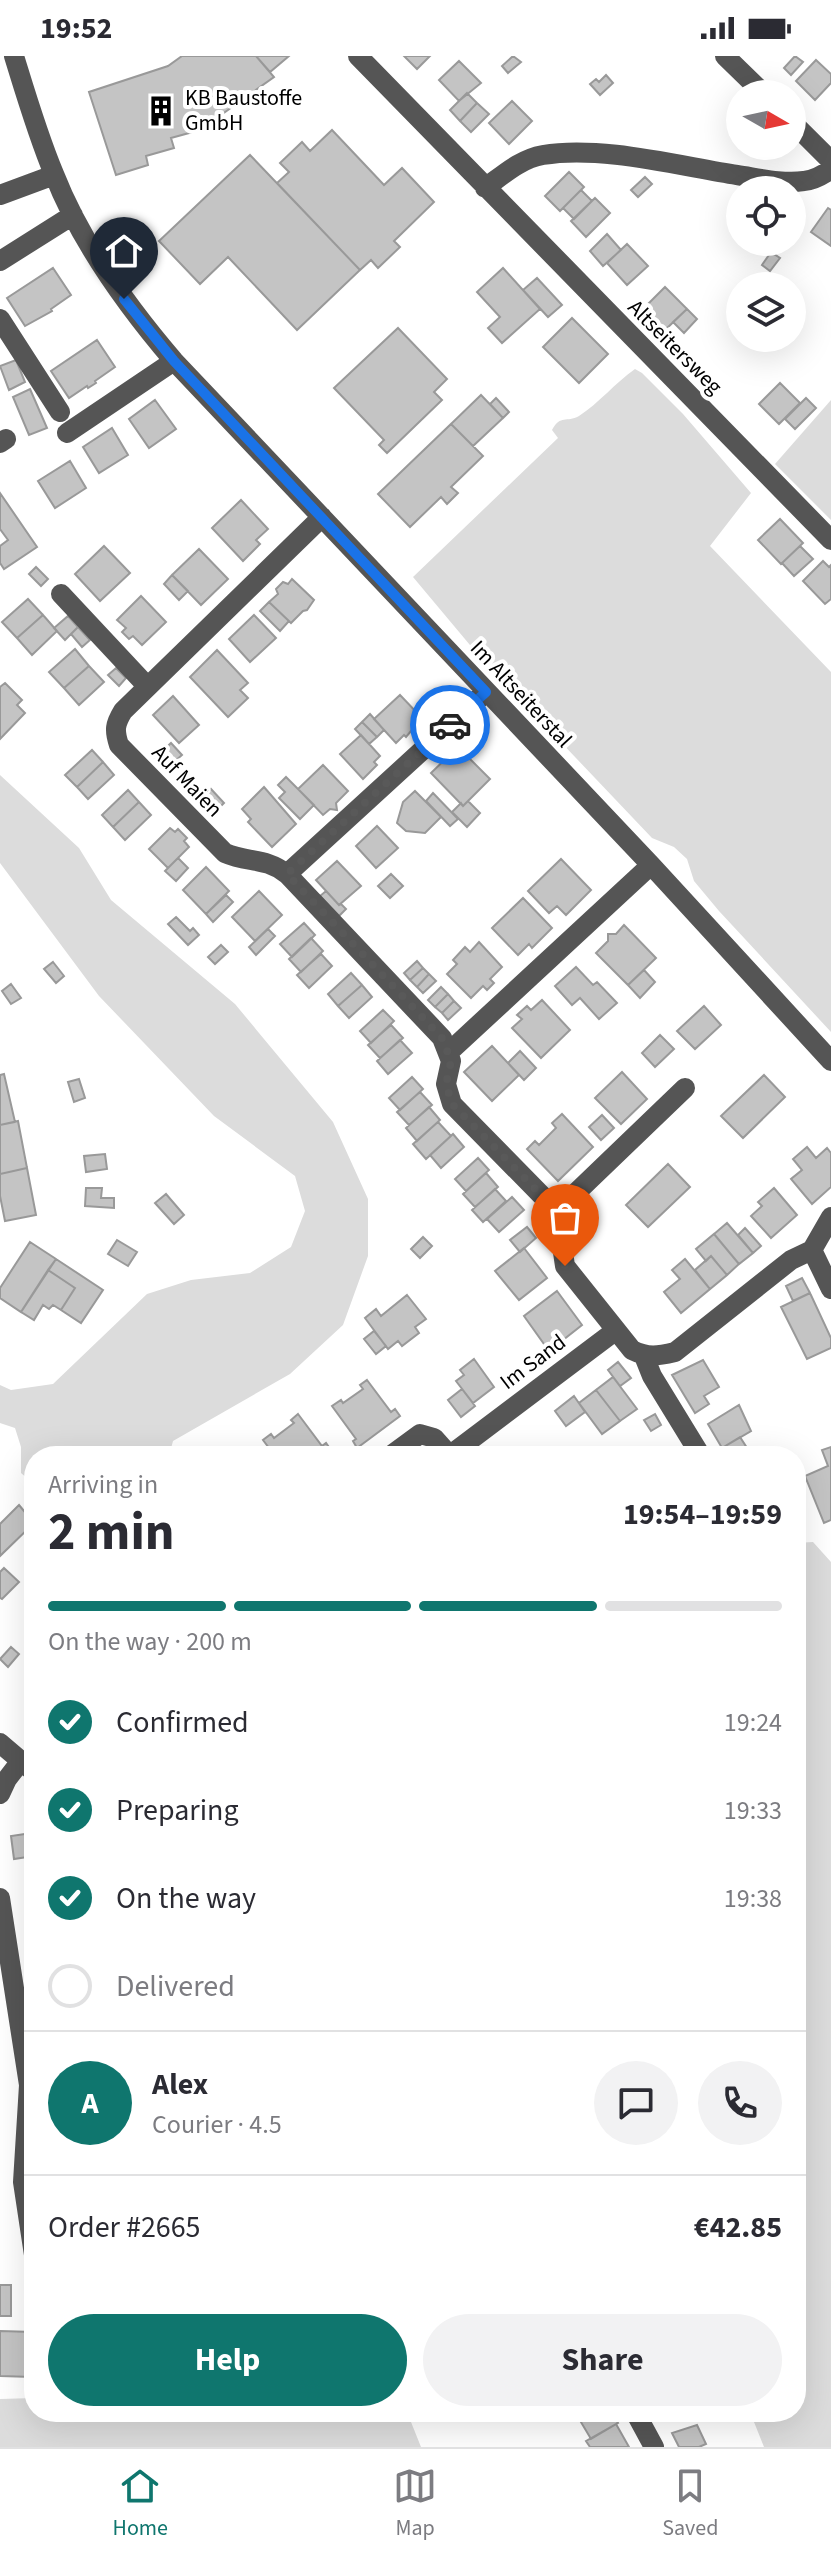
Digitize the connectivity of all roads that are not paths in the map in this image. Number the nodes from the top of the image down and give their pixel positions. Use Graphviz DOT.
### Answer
graph roads {
  1 [pos="358,56"];
  2 [pos="725,56"];
  3 [pos="11,69"];
  4 [pos="750,80"];
  5 [pos="806,136"];
  6 [pos="831,161"];
  7 [pos="831,169"];
  8 [pos="54,175"];
  9 [pos="485,188"];
  10 [pos="0,195"];
  11 [pos="73,215"];
  12 [pos="0,261"];
  13 [pos="0,319"];
  14 [pos="174,361"];
  15 [pos="60,412"];
  16 [pos="67,433"];
  17 [pos="322,517"];
  18 [pos="831,540"];
  19 [pos="61,594"];
  20 [pos="147,686"];
  21 [pos="486,692"];
  22 [pos="651,865"];
  23 [pos="287,874"];
  24 [pos="449,1052"];
  25 [pos="831,1061"];
  26 [pos="685,1088"];
  27 [pos="557,1211"];
  28 [pos="831,1217"];
  29 [pos="812,1250"];
  30 [pos="831,1289"];
  31 [pos="615,1331"];
  32 [pos="644,1356"];
  33 [pos="404,1446"];
  34 [pos="441,1446"];
  35 [pos="463,1446"];
  36 [pos="695,1446"];
  37 [pos="0,1743"];
  38 [pos="24,1763"];
  39 [pos="24,1768"];
  40 [pos="0,1794"];
  41 [pos="0,1898"];
  42 [pos="24,2053"];
  43 [pos="24,2166"];
  44 [pos="24,2189"];
  45 [pos="640,2422"];
  46 [pos="654,2447"];
  1 -- 9 [label="street, Altseitersweg"];
  2 -- 4 [label="street"];
  3 -- 8 [label="street, Im Altseiterstal"];
  5 -- 6 [label="street"];
  7 -- 9 [label="street"];
  8 -- 10 [label="street"];
  8 -- 11 [label="street, Im Altseiterstal"];
  9 -- 18 [label="street, Altseitersweg"];
  11 -- 12 [label="street"];
  11 -- 14 [label="street, Im Altseiterstal"];
  13 -- 15 [label="street"];
  14 -- 16 [label="street"];
  14 -- 17 [label="street, Im Altseiterstal"];
  17 -- 20 [label="street, Auf Maien"];
  17 -- 21 [label="street, Im Altseiterstal"];
  19 -- 20 [label="street"];
  20 -- 23 [label="street, Auf Maien"];
  21 -- 22 [label="street, Im Altseiterstal"];
  21 -- 23 [label="street"];
  22 -- 24 [label="street"];
  22 -- 25 [label="street, Im Altseiterstal"];
  23 -- 24 [label="street, Auf Maien"];
  24 -- 27 [label="street"];
  26 -- 27 [label="street"];
  27 -- 31 [label="street"];
  28 -- 29 [label="street"];
  29 -- 30 [label="street"];
  29 -- 32 [label="street"];
  31 -- 32 [label="street"];
  31 -- 35 [label="street, Im Sand"];
  32 -- 36 [label="street"];
  33 -- 34 [label="street, Im Sand"];
  37 -- 38 [label="street"];
  39 -- 40 [label="street"];
  41 -- 42 [label="street"];
  43 -- 44 [label="street"];
  45 -- 46 [label="street"];
}
